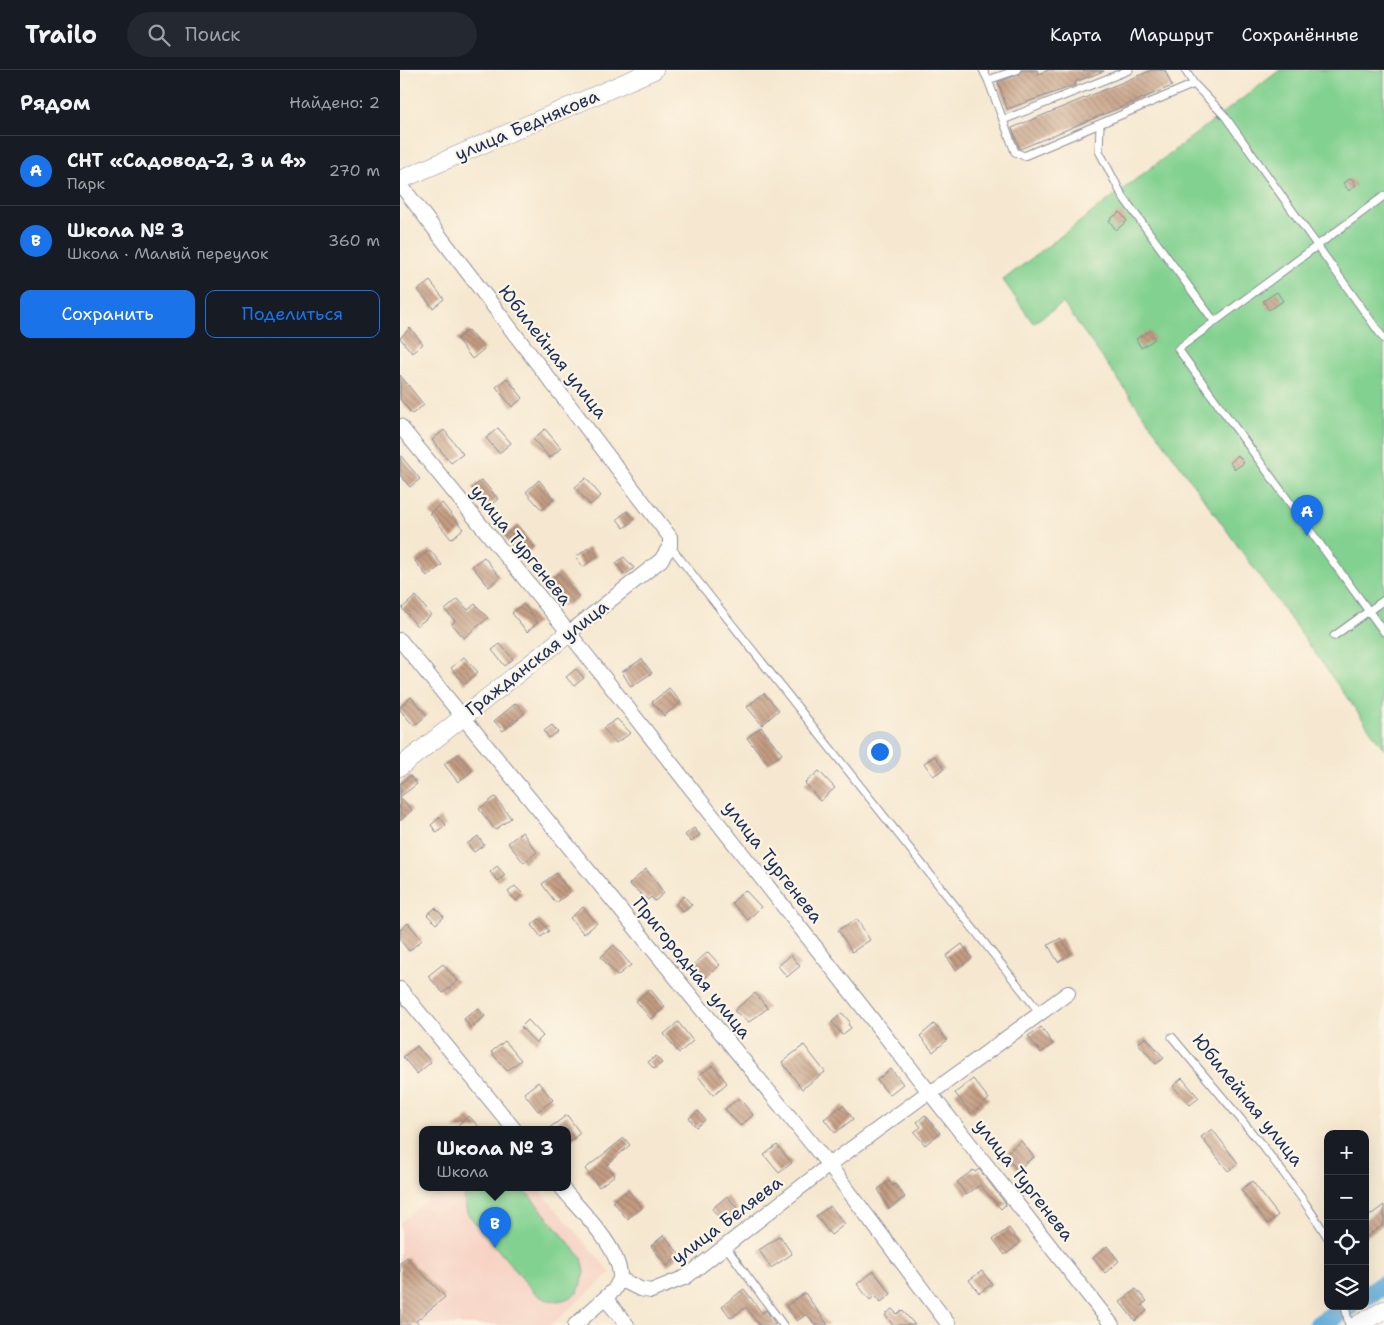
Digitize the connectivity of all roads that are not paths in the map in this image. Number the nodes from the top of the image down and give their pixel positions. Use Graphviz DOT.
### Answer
graph roads {
  1 [pos="654,70"];
  2 [pos="983,70"];
  3 [pos="1017,70"];
  4 [pos="1129,70"];
  5 [pos="1184,70"];
  6 [pos="988,80"];
  7 [pos="1194,84"];
  8 [pos="1003,120"];
  9 [pos="1100,125"];
  10 [pos="400,180"];
  11 [pos="400,184"];
  12 [pos="1384,196"];
  13 [pos="1316,244"];
  14 [pos="1214,321"];
  15 [pos="1384,339"];
  16 [pos="400,426"];
  17 [pos="670,546"];
  18 [pos="1384,600"];
  19 [pos="1369,611"];
  20 [pos="1384,632"];
  21 [pos="569,633"];
  22 [pos="1334,636"];
  23 [pos="400,640"];
  24 [pos="463,716"];
  25 [pos="400,768"];
  26 [pos="400,988"];
  27 [pos="1068,992"];
  28 [pos="1040,1013"];
  29 [pos="1172,1037"];
  30 [pos="930,1090"];
  31 [pos="512,1126"];
  32 [pos="829,1165"];
  33 [pos="564,1191"];
  34 [pos="1324,1231"];
  35 [pos="726,1247"];
  36 [pos="620,1279"];
  37 [pos="605,1298"];
  38 [pos="1346,1310"];
  39 [pos="1384,1310"];
  40 [pos="575,1325"];
  41 [pos="627,1325"];
  42 [pos="784,1325"];
  43 [pos="949,1325"];
  44 [pos="1112,1325"];
  45 [pos="1349,1325"];
  46 [pos="1357,1325"];
  1 -- 10 [label="street, улица Беднякова"];
  2 -- 6 [label="lane"];
  3 -- 6 [label="lane"];
  4 -- 8 [label="lane"];
  5 -- 7 [label="lane"];
  6 -- 8 [label="lane"];
  7 -- 9 [label="lane"];
  7 -- 13 [label="lane"];
  8 -- 9 [label="lane"];
  9 -- 14 [label="lane"];
  11 -- 17 [label="street, Юбилейная улица"];
  12 -- 13 [label="lane"];
  13 -- 14 [label="lane"];
  13 -- 15 [label="lane"];
  14 -- 19 [label="lane"];
  16 -- 21 [label="street, улица Тургенева"];
  17 -- 21 [label="street, Гражданская улица"];
  17 -- 28 [label="lane"];
  18 -- 19 [label="lane"];
  19 -- 20 [label="lane"];
  19 -- 22 [label="lane"];
  21 -- 24 [label="street, Гражданская улица"];
  21 -- 30 [label="street, улица Тургенева"];
  23 -- 24 [label="street, Пригородная улица"];
  24 -- 25 [label="street, Гражданская улица"];
  24 -- 32 [label="street, Пригородная улица"];
  26 -- 31 [label="street"];
  27 -- 28 [label="street, улица Беляева"];
  28 -- 30 [label="street, улица Беляева"];
  29 -- 34 [label="lane, Юбилейная улица"];
  30 -- 32 [label="street, улица Беляева"];
  30 -- 44 [label="street, улица Тургенева"];
  32 -- 35 [label="street, улица Беляева"];
  32 -- 43 [label="street, Пригородная улица"];
  33 -- 36 [label="street"];
  35 -- 36 [label="street, улица Беляева"];
  35 -- 42 [label="lane"];
  36 -- 37 [label="street"];
  37 -- 40 [label="street"];
  37 -- 41 [label="street"];
  38 -- 45 [label="lane"];
  39 -- 46 [label="street"];
}
